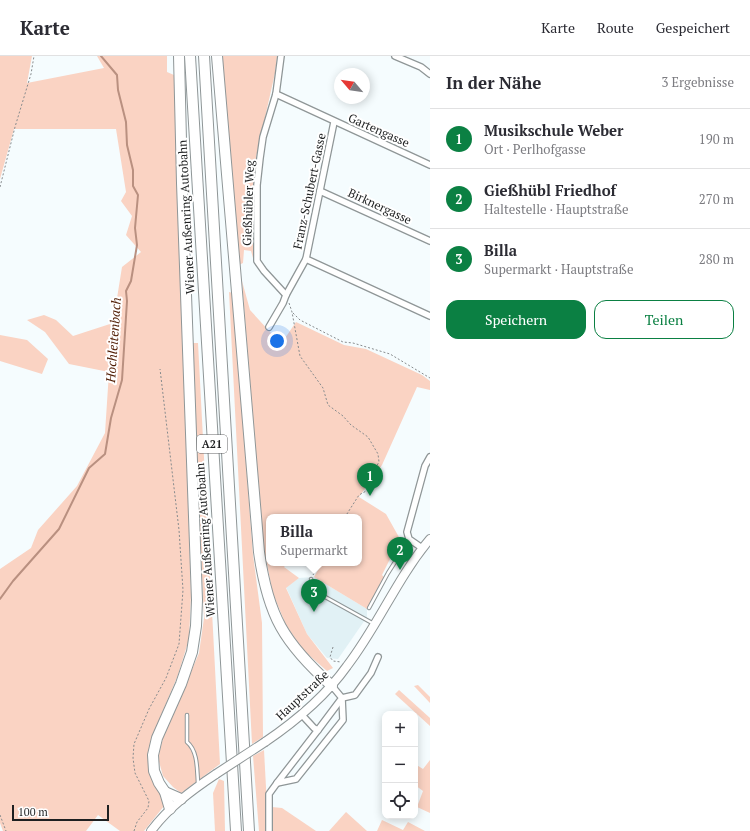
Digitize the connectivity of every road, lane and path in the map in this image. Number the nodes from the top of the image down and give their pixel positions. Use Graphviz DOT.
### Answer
graph roads {
  1 [pos="34,56"];
  2 [pos="179,56"];
  3 [pos="190,56"];
  4 [pos="204,56"];
  5 [pos="217,56"];
  6 [pos="281,56"];
  7 [pos="395,56"];
  8 [pos="430,74"];
  9 [pos="276,94"];
  10 [pos="334,122"];
  11 [pos="430,165"];
  12 [pos="0,187"];
  13 [pos="320,191"];
  14 [pos="430,241"];
  15 [pos="306,259"];
  16 [pos="286,295"];
  17 [pos="430,316"];
  18 [pos="269,327"];
  19 [pos="160,369"];
  20 [pos="430,378"];
  21 [pos="430,457"];
  22 [pos="347,514"];
  23 [pos="409,539"];
  24 [pos="430,539"];
  25 [pos="422,548"];
  26 [pos="318,566"];
  27 [pos="311,579"];
  28 [pos="369,608"];
  29 [pos="374,624"];
  30 [pos="333,647"];
  31 [pos="378,657"];
  32 [pos="348,665"];
  33 [pos="332,686"];
  34 [pos="342,698"];
  35 [pos="187,714"];
  36 [pos="302,715"];
  37 [pos="318,730"];
  38 [pos="277,783"];
  39 [pos="198,786"];
  40 [pos="165,792"];
  41 [pos="181,799"];
  42 [pos="170,809"];
  43 [pos="0,815"];
  44 [pos="6,831"];
  45 [pos="134,831"];
  46 [pos="151,831"];
  47 [pos="236,831"];
  48 [pos="249,831"];
  49 [pos="269,831"];
  1 -- 12 [label="path"];
  2 -- 40 [label="highway"];
  3 -- 47 [label="highway, Wiener Außenring Autobahn / A21"];
  4 -- 48 [label="highway, A21"];
  5 -- 33 [label="highway"];
  6 -- 9 [label="street, Gießhübler Weg"];
  7 -- 8 [label="street"];
  9 -- 10 [label="street, Gartengasse"];
  9 -- 16 [label="street, Gießhübler Weg"];
  10 -- 11 [label="street, Gartengasse"];
  10 -- 13 [label="street, Franz-Schubert-Gasse"];
  13 -- 14 [label="street, Birknergasse"];
  13 -- 15 [label="street, Franz-Schubert-Gasse"];
  15 -- 16 [label="street, Franz-Schubert-Gasse"];
  15 -- 17 [label="street"];
  16 -- 18 [label="street, Franz-Schubert-Gasse"];
  19 -- 45 [label="path"];
  20 -- 22 [label="path"];
  21 -- 23 [label="street"];
  23 -- 25 [label="street"];
  23 -- 28 [label="lane"];
  24 -- 25 [label="main road, Hauptstraße"];
  25 -- 29 [label="main road, Hauptstraße"];
  26 -- 27 [label="path"];
  27 -- 29 [label="lane"];
  29 -- 32 [label="main road, Hauptstraße"];
  30 -- 32 [label="path"];
  31 -- 34 [label="street"];
  32 -- 33 [label="main road, Hauptstraße"];
  33 -- 34 [label="street"];
  33 -- 36 [label="main road, Hauptstraße"];
  34 -- 37 [label="street"];
  34 -- 38 [label="street"];
  35 -- 39 [label="lane"];
  36 -- 37 [label="street"];
  36 -- 39 [label="main road, Hauptstraße, bridge"];
  37 -- 38 [label="street"];
  38 -- 49 [label="street"];
  39 -- 41 [label="main road, Hauptstraße"];
  40 -- 41 [label="highway"];
  40 -- 42 [label="highway"];
  41 -- 42 [label="main road, Hauptstraße"];
  42 -- 46 [label="main road, Hauptstraße"];
  43 -- 44 [label="path"];
}
